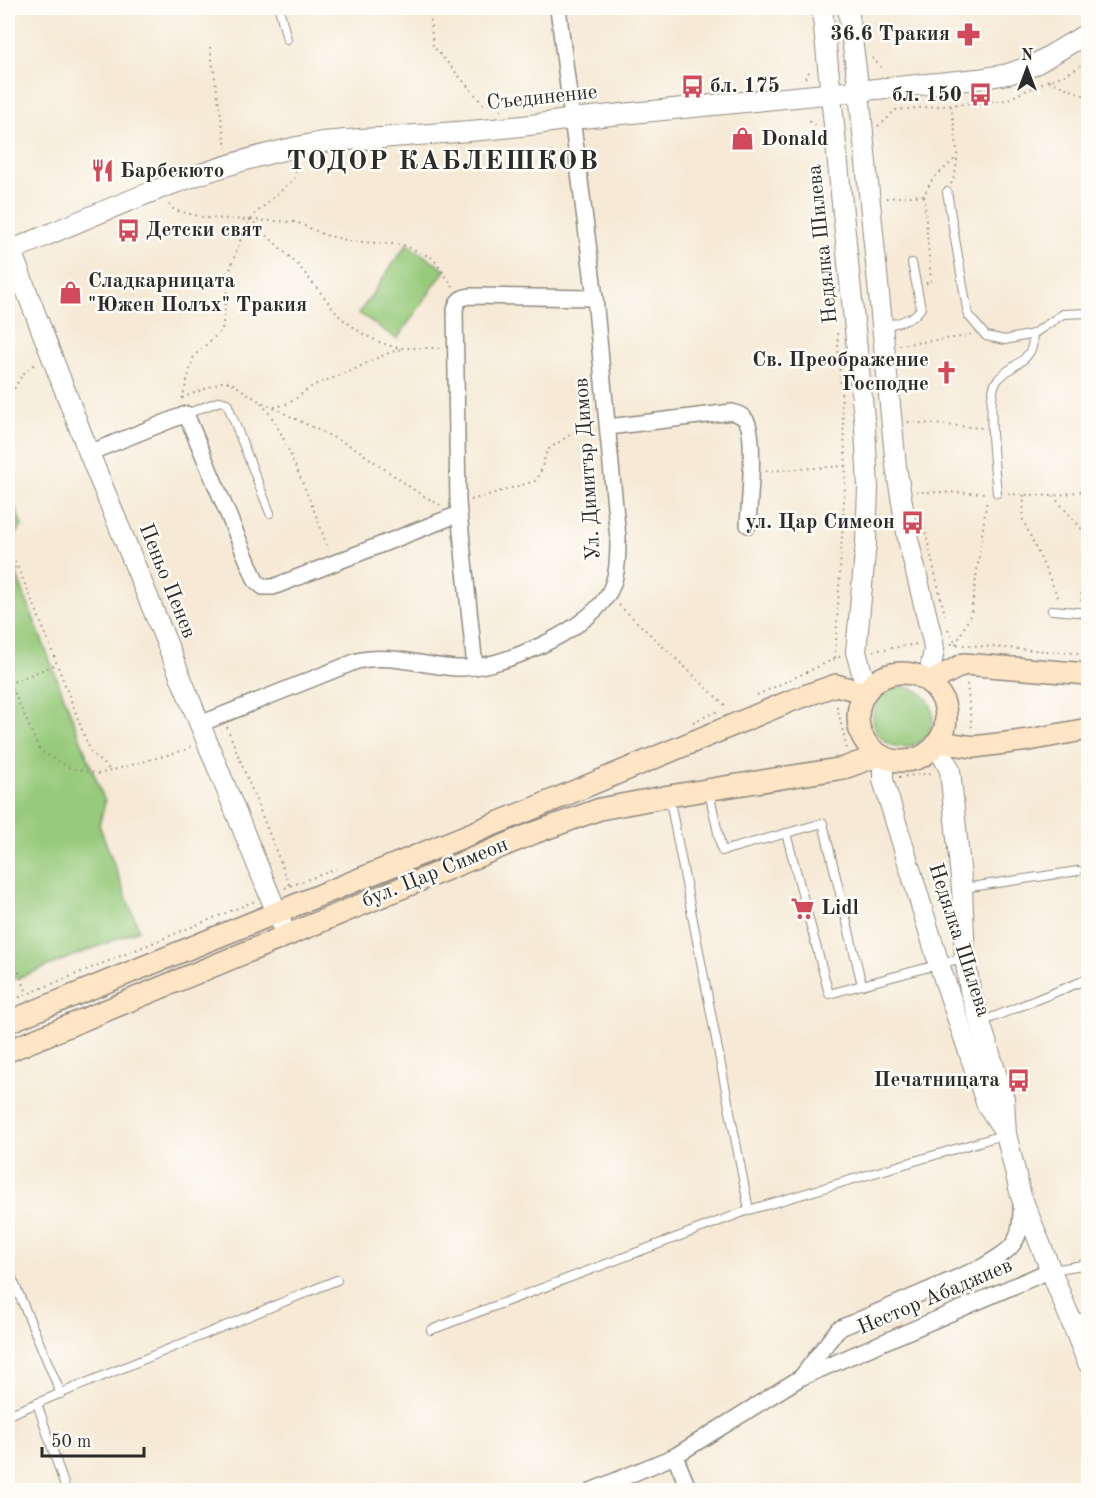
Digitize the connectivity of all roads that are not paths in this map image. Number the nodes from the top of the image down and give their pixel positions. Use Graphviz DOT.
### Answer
graph roads {
  1 [pos="279,8"];
  2 [pos="558,8"];
  3 [pos="822,8"];
  4 [pos="848,8"];
  5 [pos="1089,33"];
  6 [pos="287,39"];
  7 [pos="858,92"];
  8 [pos="832,94"];
  9 [pos="571,119"];
  10 [pos="947,192"];
  11 [pos="8,248"];
  12 [pos="912,263"];
  13 [pos="595,297"];
  14 [pos="1089,313"];
  15 [pos="881,326"];
  16 [pos="1033,334"];
  17 [pos="186,414"];
  18 [pos="607,421"];
  19 [pos="88,453"];
  20 [pos="993,493"];
  21 [pos="457,511"];
  22 [pos="270,513"];
  23 [pos="748,525"];
  24 [pos="1052,610"];
  25 [pos="1089,613"];
  26 [pos="475,667"];
  27 [pos="1089,674"];
  28 [pos="929,681"];
  29 [pos="866,691"];
  30 [pos="1089,729"];
  31 [pos="203,731"];
  32 [pos="938,743"];
  33 [pos="882,756"];
  34 [pos="708,790"];
  35 [pos="669,796"];
  36 [pos="786,833"];
  37 [pos="1078,870"];
  38 [pos="962,888"];
  39 [pos="276,912"];
  40 [pos="286,935"];
  41 [pos="964,958"];
  42 [pos="939,964"];
  43 [pos="1089,979"];
  44 [pos="862,985"];
  45 [pos="8,1022"];
  46 [pos="971,1026"];
  47 [pos="8,1051"];
  48 [pos="1006,1134"];
  49 [pos="1021,1196"];
  50 [pos="749,1210"];
  51 [pos="1089,1264"];
  52 [pos="8,1268"];
  53 [pos="1051,1270"];
  54 [pos="337,1280"];
  55 [pos="1080,1318"];
  56 [pos="431,1330"];
  57 [pos="1089,1363"];
  58 [pos="800,1378"];
  59 [pos="61,1394"];
  60 [pos="37,1403"];
  61 [pos="8,1415"];
  62 [pos="675,1456"];
  63 [pos="66,1491"];
  64 [pos="592,1491"];
  65 [pos="689,1491"];
  1 -- 6 [label="lane"];
  2 -- 9 [label="street, Ул. Димитър Димов"];
  3 -- 8 [label="street, Недялка Шилева"];
  4 -- 7 [label="street"];
  5 -- 7 [label="street, Съединение"];
  7 -- 8 [label="street, Съединение"];
  7 -- 15 [label="street"];
  8 -- 9 [label="street, Съединение"];
  8 -- 29 [label="street, Недялка Шилева"];
  9 -- 11 [label="street, Съединение"];
  9 -- 13 [label="street, Ул. Димитър Димов"];
  10 -- 16 [label="lane"];
  11 -- 19 [label="street, Пеньо Пенев"];
  12 -- 15 [label="lane"];
  13 -- 18 [label="street, Ул. Димитър Димов"];
  13 -- 21 [label="street"];
  14 -- 16 [label="lane"];
  15 -- 28 [label="street"];
  16 -- 20 [label="lane"];
  17 -- 19 [label="street"];
  17 -- 21 [label="street"];
  17 -- 22 [label="lane"];
  18 -- 23 [label="street"];
  18 -- 26 [label="street, Ул. Димитър Димов"];
  19 -- 31 [label="street, Пеньо Пенев"];
  21 -- 26 [label="street"];
  24 -- 25 [label="lane"];
  26 -- 31 [label="street, Ул. Димитър Димов"];
  27 -- 28 [label="main road"];
  28 -- 29 [label="main road"];
  28 -- 32 [label="main road"];
  29 -- 33 [label="main road"];
  29 -- 39 [label="main road, бул. Цар Симеон"];
  30 -- 32 [label="main road"];
  31 -- 39 [label="street, Пеньо Пенев"];
  32 -- 33 [label="main road"];
  32 -- 38 [label="street, Недялка Шилева"];
  33 -- 34 [label="main road, бул. Цар Симеон"];
  33 -- 42 [label="street, Недялка Шилева"];
  34 -- 35 [label="main road, бул. Цар Симеон"];
  34 -- 36 [label="lane"];
  35 -- 40 [label="main road, бул. Цар Симеон"];
  35 -- 50 [label="lane"];
  36 -- 44 [label="lane"];
  36 -- 44 [label="lane"];
  37 -- 38 [label="lane"];
  38 -- 41 [label="street, Недялка Шилева"];
  39 -- 40 [label="street, Пеньо Пенев"];
  39 -- 45 [label="main road, бул. Цар Симеон"];
  40 -- 47 [label="main road, бул. Цар Симеон"];
  41 -- 42 [label="lane"];
  41 -- 46 [label="street, Недялка Шилева"];
  42 -- 44 [label="lane"];
  42 -- 46 [label="street, Недялка Шилева"];
  43 -- 46 [label="lane"];
  46 -- 48 [label="street, Недялка Шилева"];
  48 -- 49 [label="street, Недялка Шилева"];
  48 -- 50 [label="lane"];
  49 -- 53 [label="street, Недялка Шилева"];
  49 -- 58 [label="street, Нестор Абаджиев"];
  50 -- 56 [label="lane"];
  51 -- 53 [label="lane, Нестор Абаджиев"];
  52 -- 59 [label="lane"];
  53 -- 55 [label="street, Недялка Шилева"];
  53 -- 58 [label="street, Нестор Абаджиев"];
  54 -- 59 [label="lane"];
  55 -- 57 [label="street, Недялка Шилева"];
  58 -- 62 [label="street, Нестор Абаджиев"];
  59 -- 60 [label="lane"];
  60 -- 61 [label="lane"];
  60 -- 63 [label="lane"];
  62 -- 64 [label="street, Нестор Абаджиев"];
  62 -- 65 [label="street"];
}
